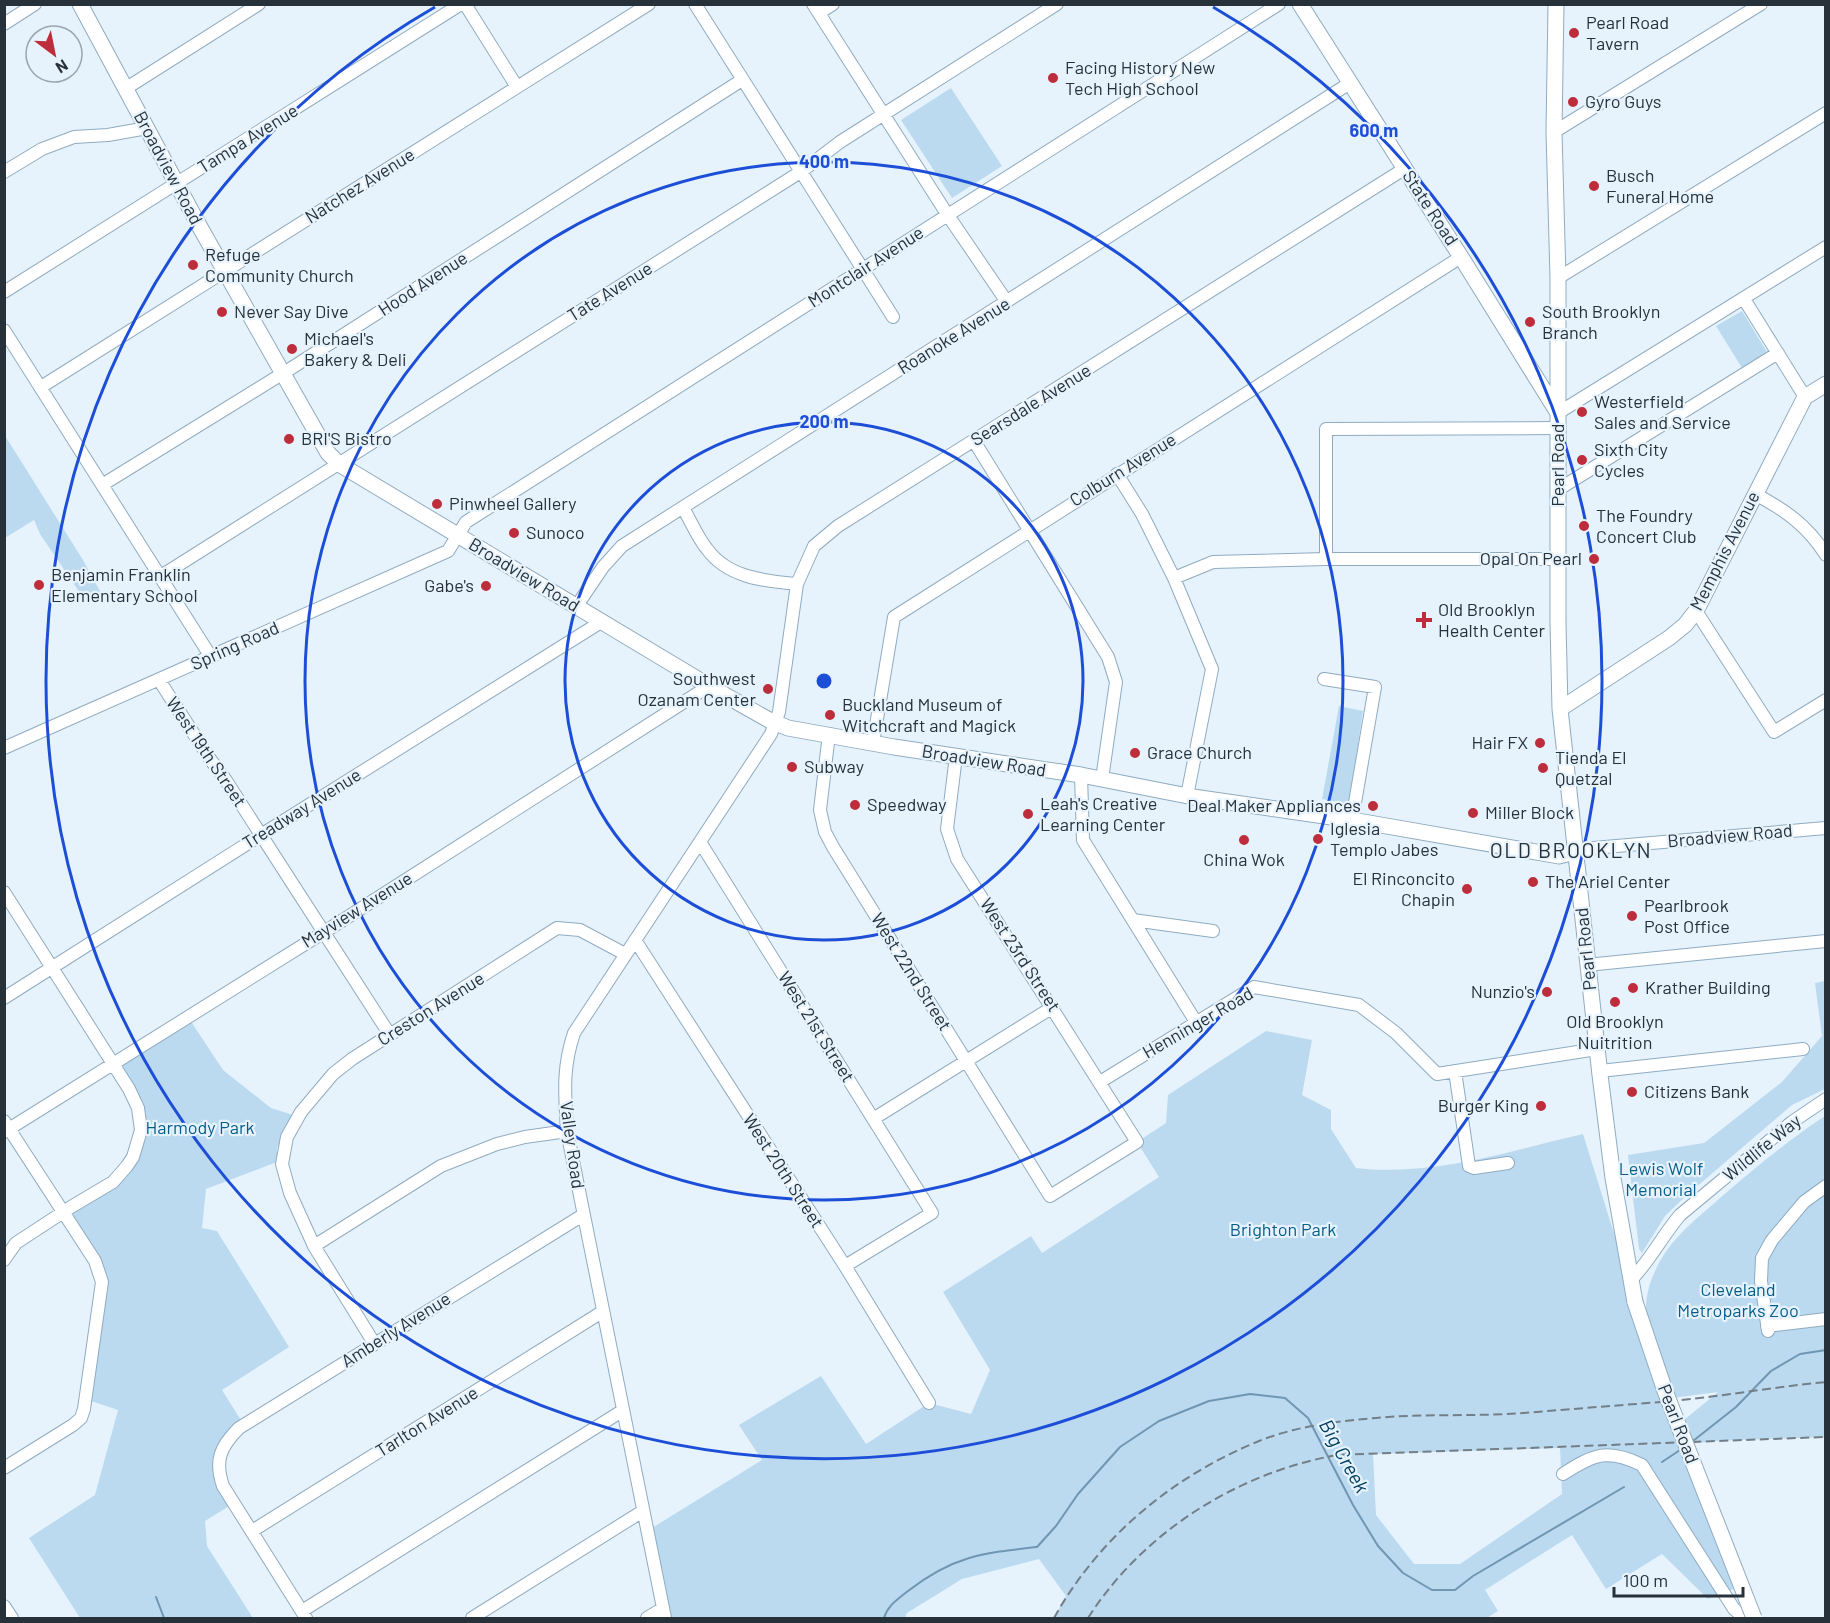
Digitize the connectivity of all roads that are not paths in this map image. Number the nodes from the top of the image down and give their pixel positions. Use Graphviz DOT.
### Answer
graph roads {
  1 [pos="35,4"];
  2 [pos="80,4"];
  3 [pos="259,4"];
  4 [pos="463,4"];
  5 [pos="649,4"];
  6 [pos="695,4"];
  7 [pos="833,4"];
  8 [pos="1057,4"];
  9 [pos="1279,4"];
  10 [pos="1300,4"];
  11 [pos="1556,4"];
  12 [pos="1761,4"];
  13 [pos="816,9"];
  14 [pos="4,24"];
  15 [pos="742,80"];
  16 [pos="1350,83"];
  17 [pos="517,87"];
  18 [pos="125,89"];
  19 [pos="1826,113"];
  20 [pos="884,114"];
  21 [pos="147,128"];
  22 [pos="1554,132"];
  23 [pos="1404,169"];
  24 [pos="802,171"];
  25 [pos="4,172"];
  26 [pos="177,184"];
  27 [pos="947,214"];
  28 [pos="1826,247"];
  29 [pos="1461,257"];
  30 [pos="863,269"];
  31 [pos="225,272"];
  32 [pos="1558,278"];
  33 [pos="4,292"];
  34 [pos="1743,299"];
  35 [pos="1007,302"];
  36 [pos="893,316"];
  37 [pos="4,330"];
  38 [pos="1778,352"];
  39 [pos="282,373"];
  40 [pos="1826,384"];
  41 [pos="41,387"];
  42 [pos="1805,397"];
  43 [pos="1558,421"];
  44 [pos="974,441"];
  45 [pos="339,464"];
  46 [pos="1118,474"];
  47 [pos="102,485"];
  48 [pos="1559,489"];
  49 [pos="1755,494"];
  50 [pos="683,508"];
  51 [pos="1029,530"];
  52 [pos="458,536"];
  53 [pos="1826,555"];
  54 [pos="1326,560"];
  55 [pos="1558,560"];
  56 [pos="161,576"];
  57 [pos="1174,578"];
  58 [pos="797,584"];
  59 [pos="576,607"];
  60 [pos="1696,611"];
  61 [pos="601,622"];
  62 [pos="211,657"];
  63 [pos="1324,679"];
  64 [pos="159,680"];
  65 [pos="709,687"];
  66 [pos="1826,700"];
  67 [pos="1560,708"];
  68 [pos="776,724"];
  69 [pos="829,734"];
  70 [pos="873,743"];
  71 [pos="4,748"];
  72 [pos="956,756"];
  73 [pos="1081,776"];
  74 [pos="1102,779"];
  75 [pos="1187,796"];
  76 [pos="1352,820"];
  77 [pos="1826,828"];
  78 [pos="261,835"];
  79 [pos="700,842"];
  80 [pos="1575,852"];
  81 [pos="4,892"];
  82 [pos="1133,920"];
  83 [pos="1213,931"];
  84 [pos="324,932"];
  85 [pos="635,940"];
  86 [pos="1826,941"];
  87 [pos="625,954"];
  88 [pos="1587,965"];
  89 [pos="52,969"];
  90 [pos="4,998"];
  91 [pos="1053,1006"];
  92 [pos="1196,1022"];
  93 [pos="390,1035"];
  94 [pos="1597,1049"];
  95 [pos="1803,1049"];
  96 [pos="966,1061"];
  97 [pos="112,1064"];
  98 [pos="1455,1071"];
  99 [pos="1600,1071"];
  100 [pos="1100,1082"];
  101 [pos="1826,1099"];
  102 [pos="873,1119"];
  103 [pos="6,1127"];
  104 [pos="567,1131"];
  105 [pos="1137,1142"];
  106 [pos="1508,1163"];
  107 [pos="1826,1186"];
  108 [pos="63,1212"];
  109 [pos="583,1215"];
  110 [pos="314,1246"];
  111 [pos="4,1260"];
  112 [pos="845,1266"];
  113 [pos="1630,1281"];
  114 [pos="602,1312"];
  115 [pos="1826,1319"];
  116 [pos="374,1344"];
  117 [pos="929,1403"];
  118 [pos="622,1411"];
  119 [pos="5,1468"];
  120 [pos="1563,1474"];
  121 [pos="643,1511"];
  122 [pos="252,1531"];
  123 [pos="4,1606"];
  124 [pos="664,1614"];
  125 [pos="304,1615"];
  126 [pos="12,1618"];
  127 [pos="472,1618"];
  128 [pos="646,1618"];
  129 [pos="1745,1618"];
  130 [pos="1754,1618"];
  1 -- 14 [label="street"];
  2 -- 18 [label="main road, Broadview Road"];
  3 -- 18 [label="street"];
  4 -- 17 [label="street"];
  4 -- 26 [label="street, Tampa Avenue"];
  5 -- 17 [label="street, Natchez Avenue"];
  6 -- 15 [label="street"];
  7 -- 13 [label="street"];
  8 -- 20 [label="street, Tate Avenue"];
  9 -- 27 [label="street, Montclair Avenue"];
  10 -- 16 [label="main road, State Road"];
  11 -- 22 [label="main road, Pearl Road"];
  12 -- 22 [label="street"];
  13 -- 20 [label="street"];
  15 -- 24 [label="street"];
  15 -- 39 [label="street, Hood Avenue"];
  16 -- 23 [label="main road, State Road"];
  16 -- 35 [label="street, Roanoke Avenue"];
  17 -- 31 [label="street, Natchez Avenue"];
  18 -- 21 [label="main road, Broadview Road"];
  19 -- 32 [label="street"];
  20 -- 24 [label="street, Tate Avenue"];
  20 -- 27 [label="street"];
  21 -- 25 [label="street"];
  21 -- 26 [label="main road, Broadview Road"];
  22 -- 32 [label="main road, Pearl Road"];
  23 -- 29 [label="main road, State Road"];
  23 -- 44 [label="street, Searsdale Avenue"];
  24 -- 30 [label="street"];
  24 -- 45 [label="street, Tate Avenue"];
  26 -- 31 [label="main road, Broadview Road"];
  26 -- 33 [label="street, Tampa Avenue"];
  27 -- 30 [label="street, Montclair Avenue"];
  27 -- 35 [label="street"];
  28 -- 34 [label="street"];
  29 -- 43 [label="main road, State Road"];
  29 -- 46 [label="street, Colburn Avenue"];
  30 -- 36 [label="street"];
  30 -- 52 [label="street, Montclair Avenue"];
  31 -- 39 [label="main road, Broadview Road"];
  31 -- 41 [label="street, Natchez Avenue"];
  32 -- 43 [label="main road, Pearl Road"];
  34 -- 38 [label="street"];
  34 -- 43 [label="street"];
  35 -- 50 [label="street, Roanoke Avenue"];
  37 -- 41 [label="street"];
  38 -- 42 [label="street"];
  38 -- 48 [label="street"];
  39 -- 45 [label="main road, Broadview Road"];
  39 -- 47 [label="street, Hood Avenue"];
  40 -- 42 [label="main road"];
  41 -- 47 [label="street"];
  42 -- 49 [label="main road, Memphis Avenue"];
  43 -- 48 [label="main road, Pearl Road"];
  43 -- 54 [label="street"];
  44 -- 51 [label="street"];
  44 -- 58 [label="street, Searsdale Avenue"];
  45 -- 52 [label="main road, Broadview Road"];
  45 -- 56 [label="street, Tate Avenue"];
  46 -- 51 [label="street, Colburn Avenue"];
  46 -- 57 [label="street"];
  47 -- 56 [label="street"];
  48 -- 55 [label="main road, Pearl Road"];
  49 -- 53 [label="street"];
  49 -- 60 [label="main road, Memphis Avenue"];
  50 -- 58 [label="street"];
  50 -- 59 [label="street, Roanoke Avenue"];
  51 -- 70 [label="street, Colburn Avenue"];
  51 -- 74 [label="street"];
  52 -- 59 [label="main road, Broadview Road"];
  52 -- 62 [label="street, Spring Road"];
  54 -- 55 [label="street"];
  54 -- 57 [label="street"];
  55 -- 67 [label="main road, Pearl Road"];
  56 -- 62 [label="street"];
  57 -- 75 [label="street"];
  58 -- 68 [label="street, Searsdale Avenue"];
  59 -- 61 [label="main road, Broadview Road"];
  60 -- 66 [label="street"];
  60 -- 67 [label="main road, Memphis Avenue"];
  61 -- 65 [label="main road, Broadview Road"];
  61 -- 78 [label="street, Treadway Avenue"];
  62 -- 64 [label="street, Spring Road"];
  63 -- 76 [label="street"];
  64 -- 71 [label="street, Spring Road"];
  64 -- 78 [label="street, West 19th Street"];
  65 -- 68 [label="main road, Broadview Road"];
  65 -- 84 [label="street, Mayview Avenue"];
  67 -- 80 [label="main road, Pearl Road"];
  68 -- 69 [label="main road, Broadview Road"];
  68 -- 79 [label="street, Valley Road"];
  69 -- 70 [label="main road, Broadview Road"];
  69 -- 96 [label="street, West 22nd Street"];
  70 -- 72 [label="main road, Broadview Road"];
  72 -- 73 [label="main road, Broadview Road"];
  72 -- 91 [label="street, West 23rd Street"];
  73 -- 74 [label="main road, Broadview Road"];
  73 -- 82 [label="street"];
  74 -- 75 [label="main road, Broadview Road"];
  75 -- 76 [label="main road, Broadview Road"];
  76 -- 80 [label="main road, Broadview Road"];
  77 -- 80 [label="street, Broadview Road"];
  78 -- 84 [label="street, West 19th Street"];
  78 -- 89 [label="street, Treadway Avenue"];
  79 -- 85 [label="street, Valley Road"];
  79 -- 102 [label="street, West 21st Street"];
  80 -- 88 [label="main road, Pearl Road"];
  81 -- 89 [label="street"];
  82 -- 83 [label="street"];
  82 -- 92 [label="street"];
  84 -- 93 [label="street, West 19th Street"];
  84 -- 97 [label="street, Mayview Avenue"];
  85 -- 87 [label="street, Valley Road"];
  85 -- 112 [label="street, West 20th Street"];
  86 -- 88 [label="street"];
  87 -- 93 [label="street, Creston Avenue"];
  87 -- 104 [label="street, Valley Road"];
  88 -- 94 [label="main road, Pearl Road"];
  89 -- 90 [label="street, Treadway Avenue"];
  89 -- 97 [label="street"];
  91 -- 96 [label="street"];
  91 -- 100 [label="street, West 23rd Street"];
  92 -- 98 [label="street, Henninger Road"];
  92 -- 100 [label="street, Henninger Road"];
  93 -- 110 [label="street, Creston Avenue"];
  94 -- 98 [label="street, Henninger Road"];
  94 -- 99 [label="main road, Pearl Road"];
  95 -- 99 [label="street"];
  96 -- 102 [label="street"];
  96 -- 105 [label="street, West 22nd Street"];
  97 -- 103 [label="street, Mayview Avenue"];
  97 -- 108 [label="street"];
  98 -- 106 [label="street"];
  99 -- 113 [label="main road, Pearl Road"];
  100 -- 105 [label="street, West 23rd Street"];
  101 -- 113 [label="street, Wildlife Way"];
  102 -- 112 [label="street, West 21st Street"];
  103 -- 108 [label="street"];
  104 -- 109 [label="street, Valley Road"];
  104 -- 110 [label="street"];
  107 -- 115 [label="street"];
  108 -- 111 [label="street"];
  108 -- 119 [label="street"];
  109 -- 114 [label="street, Valley Road"];
  109 -- 116 [label="street, Amberly Avenue"];
  110 -- 116 [label="street"];
  112 -- 117 [label="street, West 20th Street"];
  113 -- 130 [label="main road, Pearl Road, bridge"];
  114 -- 118 [label="street, Valley Road"];
  114 -- 122 [label="street, Tarlton Avenue"];
  116 -- 122 [label="street, Amberly Avenue"];
  118 -- 121 [label="street, Valley Road"];
  118 -- 125 [label="street"];
  120 -- 129 [label="street"];
  121 -- 124 [label="street, Valley Road"];
  121 -- 127 [label="street"];
  122 -- 125 [label="street"];
  123 -- 126 [label="street"];
  124 -- 128 [label="street"];
}
